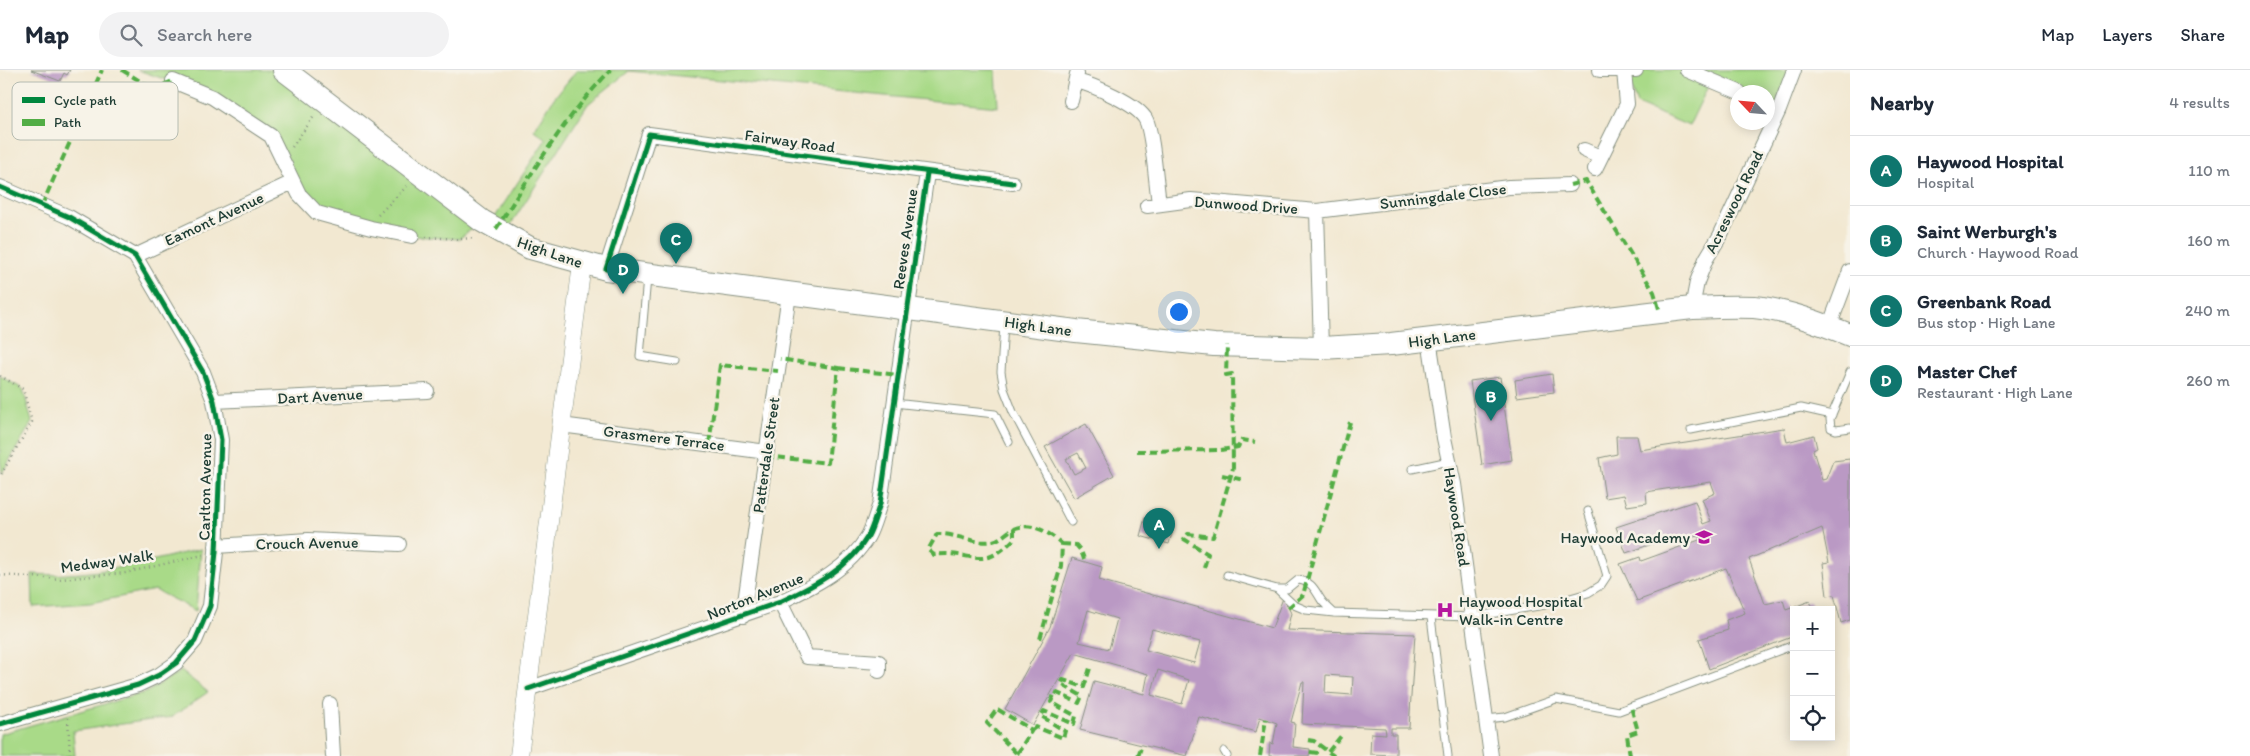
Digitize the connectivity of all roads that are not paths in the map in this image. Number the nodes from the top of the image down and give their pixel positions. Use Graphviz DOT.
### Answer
graph roads {
  1 [pos="1600,70"];
  2 [pos="1630,70"];
  3 [pos="1687,70"];
  4 [pos="1794,70"];
  5 [pos="297,74"];
  6 [pos="178,83"];
  7 [pos="1730,88"];
  8 [pos="1071,102"];
  9 [pos="1775,104"];
  10 [pos="1764,130"];
  11 [pos="1584,150"];
  12 [pos="927,173"];
  13 [pos="293,182"];
  14 [pos="1013,183"];
  15 [pos="1570,185"];
  16 [pos="0,187"];
  17 [pos="1317,211"];
  18 [pos="412,236"];
  19 [pos="135,256"];
  20 [pos="582,264"];
  21 [pos="606,270"];
  22 [pos="1850,271"];
  23 [pos="648,275"];
  24 [pos="789,294"];
  25 [pos="907,308"];
  26 [pos="1692,308"];
  27 [pos="1005,322"];
  28 [pos="1829,327"];
  29 [pos="1850,335"];
  30 [pos="1429,339"];
  31 [pos="1321,348"];
  32 [pos="677,362"];
  33 [pos="1850,372"];
  34 [pos="427,391"];
  35 [pos="214,401"];
  36 [pos="894,403"];
  37 [pos="1832,415"];
  38 [pos="561,425"];
  39 [pos="1850,428"];
  40 [pos="1691,430"];
  41 [pos="1009,442"];
  42 [pos="767,452"];
  43 [pos="1449,461"];
  44 [pos="1412,469"];
  45 [pos="1588,511"];
  46 [pos="1071,522"];
  47 [pos="399,544"];
  48 [pos="216,549"];
  49 [pos="1227,575"];
  50 [pos="1277,589"];
  51 [pos="780,602"];
  52 [pos="1334,613"];
  53 [pos="743,616"];
  54 [pos="1430,617"];
  55 [pos="1472,617"];
  56 [pos="1790,647"];
  57 [pos="879,672"];
  58 [pos="528,689"];
  59 [pos="330,704"];
  60 [pos="1486,719"];
  61 [pos="0,724"];
  62 [pos="333,756"];
  63 [pos="519,756"];
  64 [pos="1448,756"];
  65 [pos="1491,756"];
  1 -- 2 [label="street"];
  2 -- 11 [label="street"];
  3 -- 7 [label="street"];
  4 -- 9 [label="street, Acreswood Road"];
  5 -- 20 [label="main road, High Lane"];
  6 -- 13 [label="street"];
  8 -- 17 [label="street, Dunwood Drive"];
  10 -- 26 [label="street, Acreswood Road"];
  12 -- 14 [label="street, Fairway Road"];
  12 -- 21 [label="street, Fairway Road"];
  12 -- 25 [label="street, Reeves Avenue"];
  13 -- 18 [label="street"];
  13 -- 19 [label="street, Eamont Avenue"];
  15 -- 17 [label="street, Sunningdale Close"];
  16 -- 19 [label="street, Carlton Avenue"];
  17 -- 31 [label="street, Dunwood Drive"];
  19 -- 35 [label="street, Carlton Avenue"];
  20 -- 21 [label="main road, High Lane"];
  20 -- 38 [label="street"];
  21 -- 23 [label="main road, High Lane"];
  22 -- 28 [label="street"];
  23 -- 24 [label="main road, High Lane"];
  23 -- 32 [label="lane"];
  24 -- 25 [label="main road, High Lane"];
  24 -- 42 [label="street, Patterdale Street"];
  25 -- 27 [label="main road, High Lane"];
  25 -- 36 [label="street, Norton Avenue"];
  26 -- 28 [label="main road, High Lane"];
  26 -- 30 [label="main road, High Lane"];
  27 -- 31 [label="main road, High Lane"];
  27 -- 46 [label="lane"];
  28 -- 29 [label="main road, High Lane"];
  30 -- 31 [label="main road, High Lane"];
  30 -- 43 [label="street, Haywood Road"];
  33 -- 37 [label="lane"];
  34 -- 35 [label="street, Dart Avenue"];
  35 -- 48 [label="street, Carlton Avenue"];
  36 -- 41 [label="lane"];
  36 -- 51 [label="street, Norton Avenue"];
  37 -- 39 [label="lane"];
  37 -- 40 [label="lane"];
  38 -- 42 [label="street, Grasmere Terrace"];
  38 -- 58 [label="street"];
  42 -- 53 [label="street, Patterdale Street"];
  43 -- 44 [label="lane"];
  43 -- 55 [label="street, Haywood Road"];
  45 -- 55 [label="lane"];
  47 -- 48 [label="street, Crouch Avenue"];
  48 -- 61 [label="street, Carlton Avenue"];
  49 -- 50 [label="lane"];
  50 -- 52 [label="lane"];
  50 -- 52 [label="lane"];
  51 -- 53 [label="street, Norton Avenue"];
  51 -- 57 [label="street"];
  52 -- 54 [label="lane"];
  53 -- 58 [label="street, Norton Avenue"];
  54 -- 55 [label="lane"];
  54 -- 64 [label="lane"];
  55 -- 60 [label="street, Haywood Road"];
  56 -- 60 [label="lane"];
  58 -- 63 [label="street"];
  59 -- 62 [label="street"];
  60 -- 65 [label="street, Haywood Road"];
}
